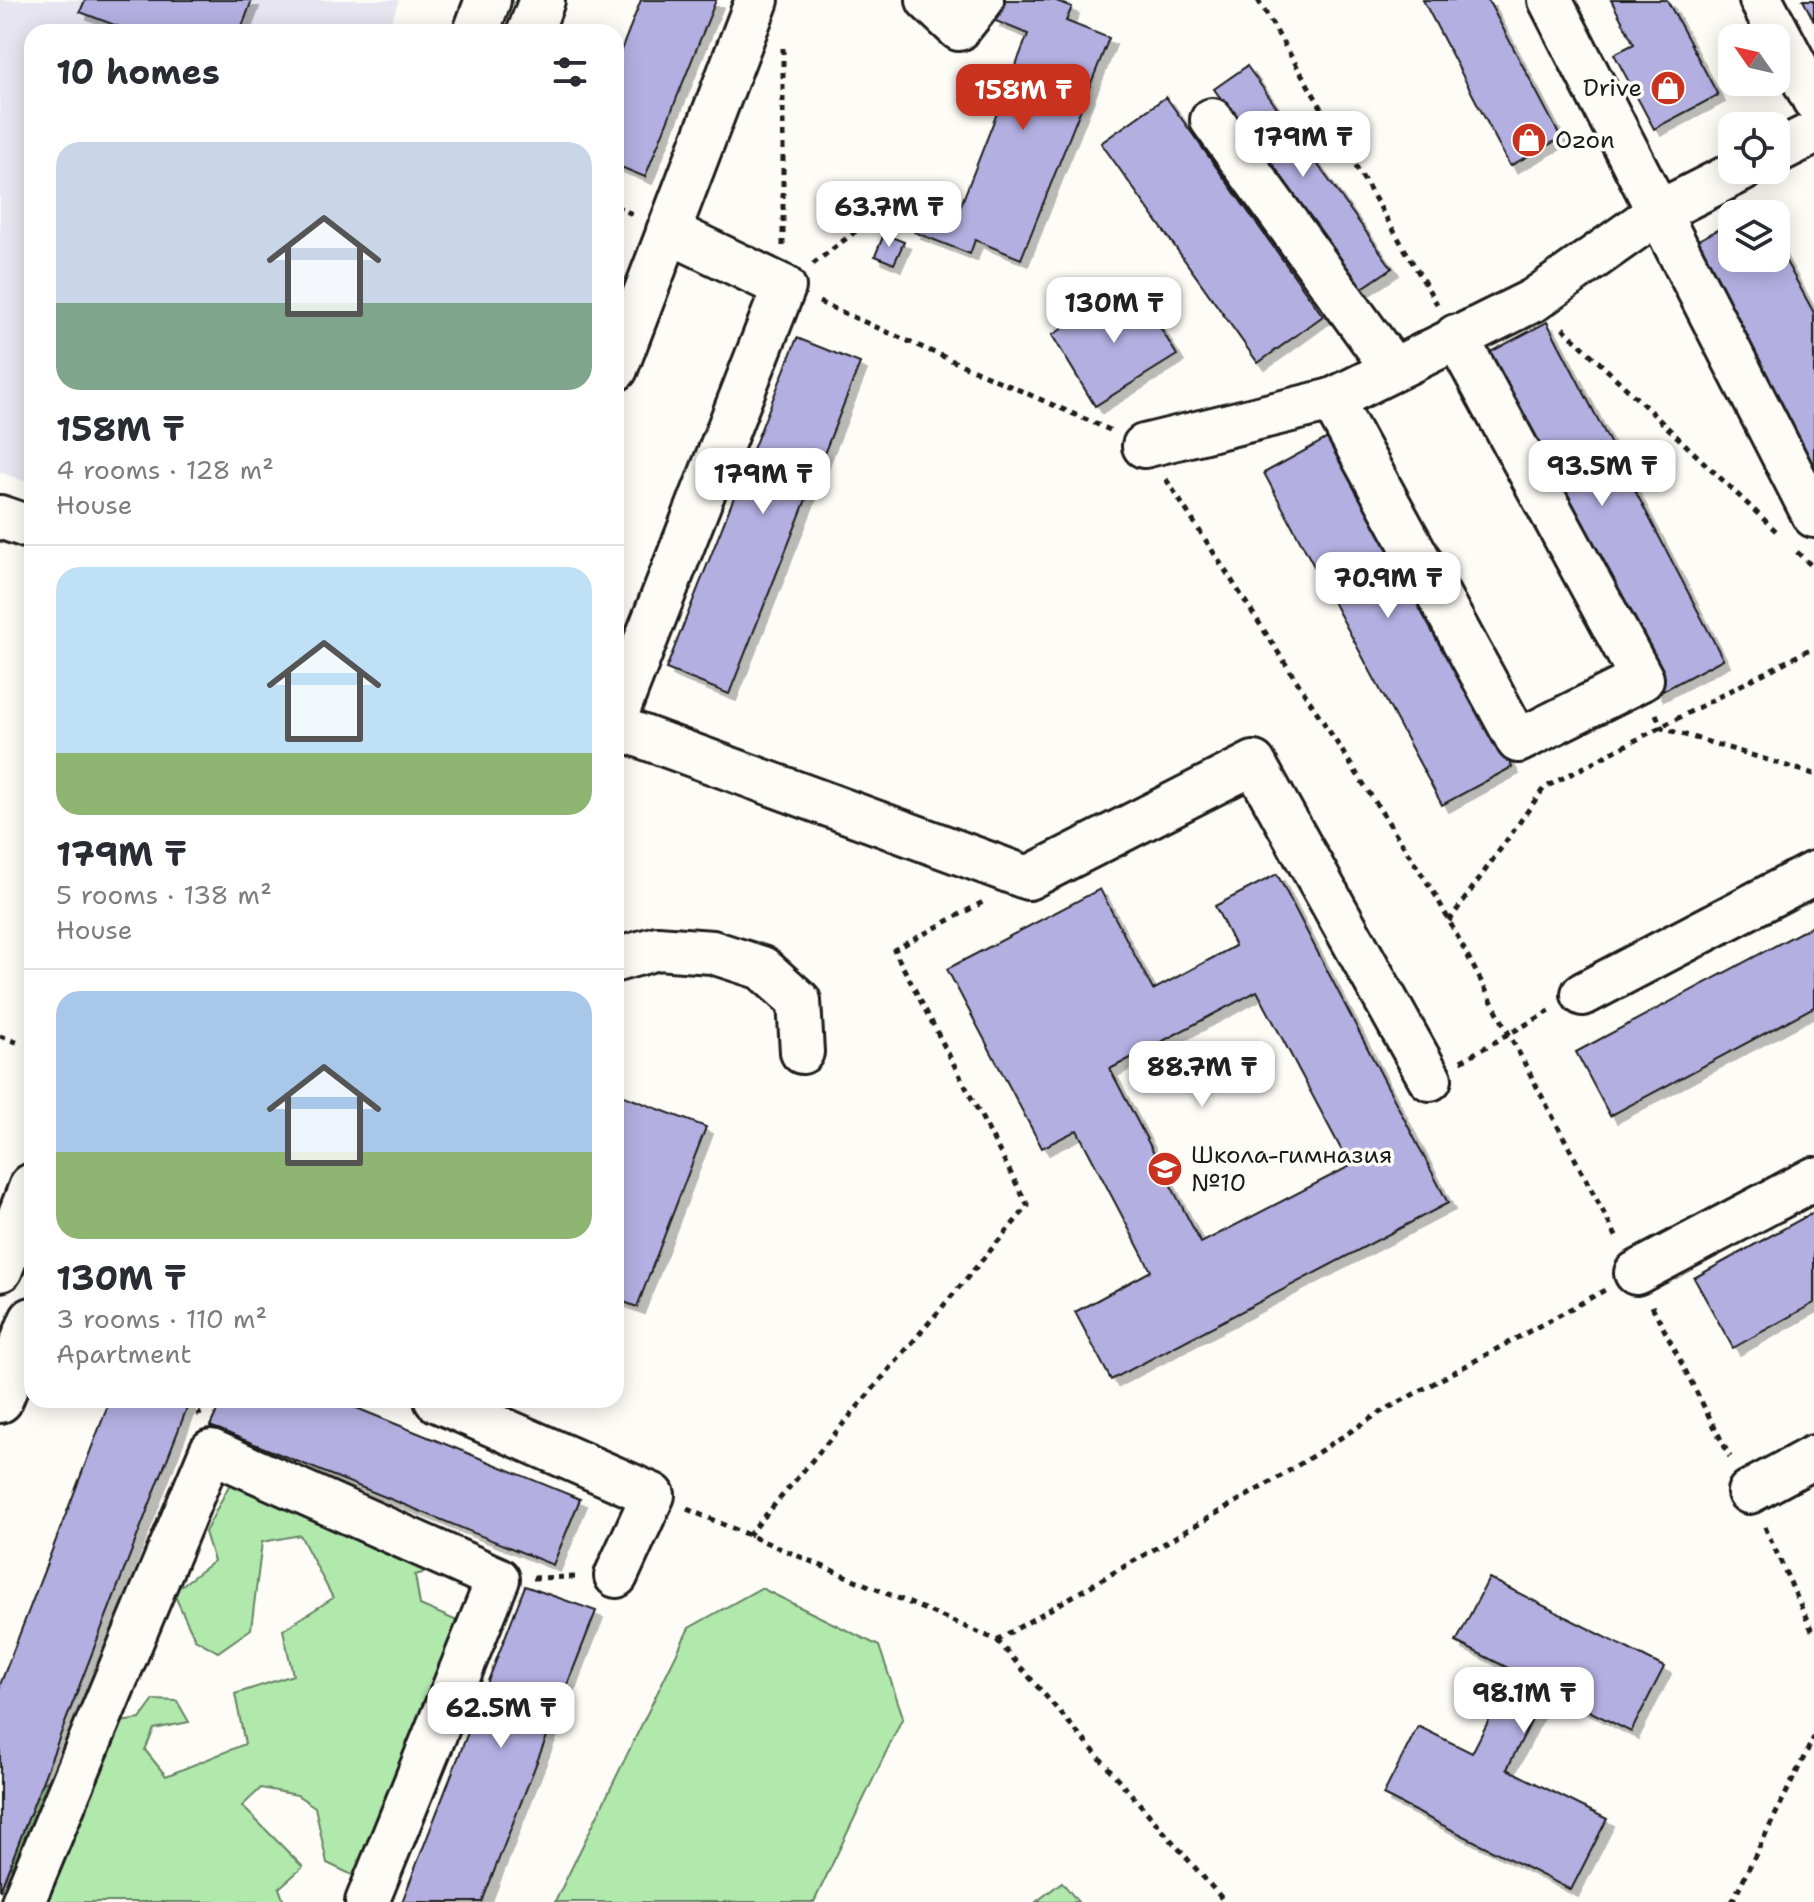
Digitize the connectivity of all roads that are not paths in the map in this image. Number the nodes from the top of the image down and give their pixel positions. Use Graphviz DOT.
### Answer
graph roads {
  1 [pos="488,0"];
  2 [pos="542,0"];
  3 [pos="757,0"];
  4 [pos="928,0"];
  5 [pos="982,0"];
  6 [pos="1550,0"];
  7 [pos="1761,0"];
  8 [pos="479,24"];
  9 [pos="533,24"];
  10 [pos="1814,100"];
  11 [pos="1212,120"];
  12 [pos="1814,133"];
  13 [pos="1790,145"];
  14 [pos="1718,182"];
  15 [pos="1657,213"];
  16 [pos="668,231"];
  17 [pos="1456,336"];
  18 [pos="624,348"];
  19 [pos="1393,369"];
  20 [pos="1332,400"];
  21 [pos="1144,446"];
  22 [pos="0,517"];
  23 [pos="24,525"];
  24 [pos="1795,533"];
  25 [pos="624,696"];
  26 [pos="624,730"];
  27 [pos="1814,873"];
  28 [pos="624,958"];
  29 [pos="1583,994"];
  30 [pos="802,1052"];
  31 [pos="1430,1079"];
  32 [pos="1814,1179"];
  33 [pos="24,1207"];
  34 [pos="0,1269"];
  35 [pos="1636,1273"];
  36 [pos="24,1340"];
  37 [pos="0,1400"];
  38 [pos="454,1408"];
  39 [pos="1814,1457"];
  40 [pos="1749,1492"];
  41 [pos="616,1576"];
  42 [pos="23,1902"];
  43 [pos="367,1902"];
  1 -- 8 [label="main road"];
  2 -- 9 [label="main road"];
  3 -- 16 [label="lane"];
  4 -- 5 [label="lane"];
  6 -- 15 [label="lane"];
  7 -- 10 [label="lane"];
  11 -- 19 [label="lane"];
  12 -- 13 [label="lane"];
  14 -- 15 [label="lane"];
  15 -- 17 [label="lane"];
  15 -- 24 [label="lane"];
  16 -- 18 [label="lane"];
  16 -- 25 [label="lane"];
  17 -- 19 [label="lane"];
  17 -- 20 [label="lane"];
  19 -- 20 [label="lane"];
  20 -- 21 [label="lane"];
  22 -- 23 [label="lane"];
  26 -- 31 [label="lane"];
  27 -- 29 [label="lane"];
  28 -- 30 [label="lane"];
  32 -- 35 [label="lane"];
  33 -- 34 [label="main road"];
  36 -- 37 [label="main road"];
  38 -- 41 [label="lane"];
  39 -- 40 [label="lane"];
  42 -- 43 [label="lane"];
}
